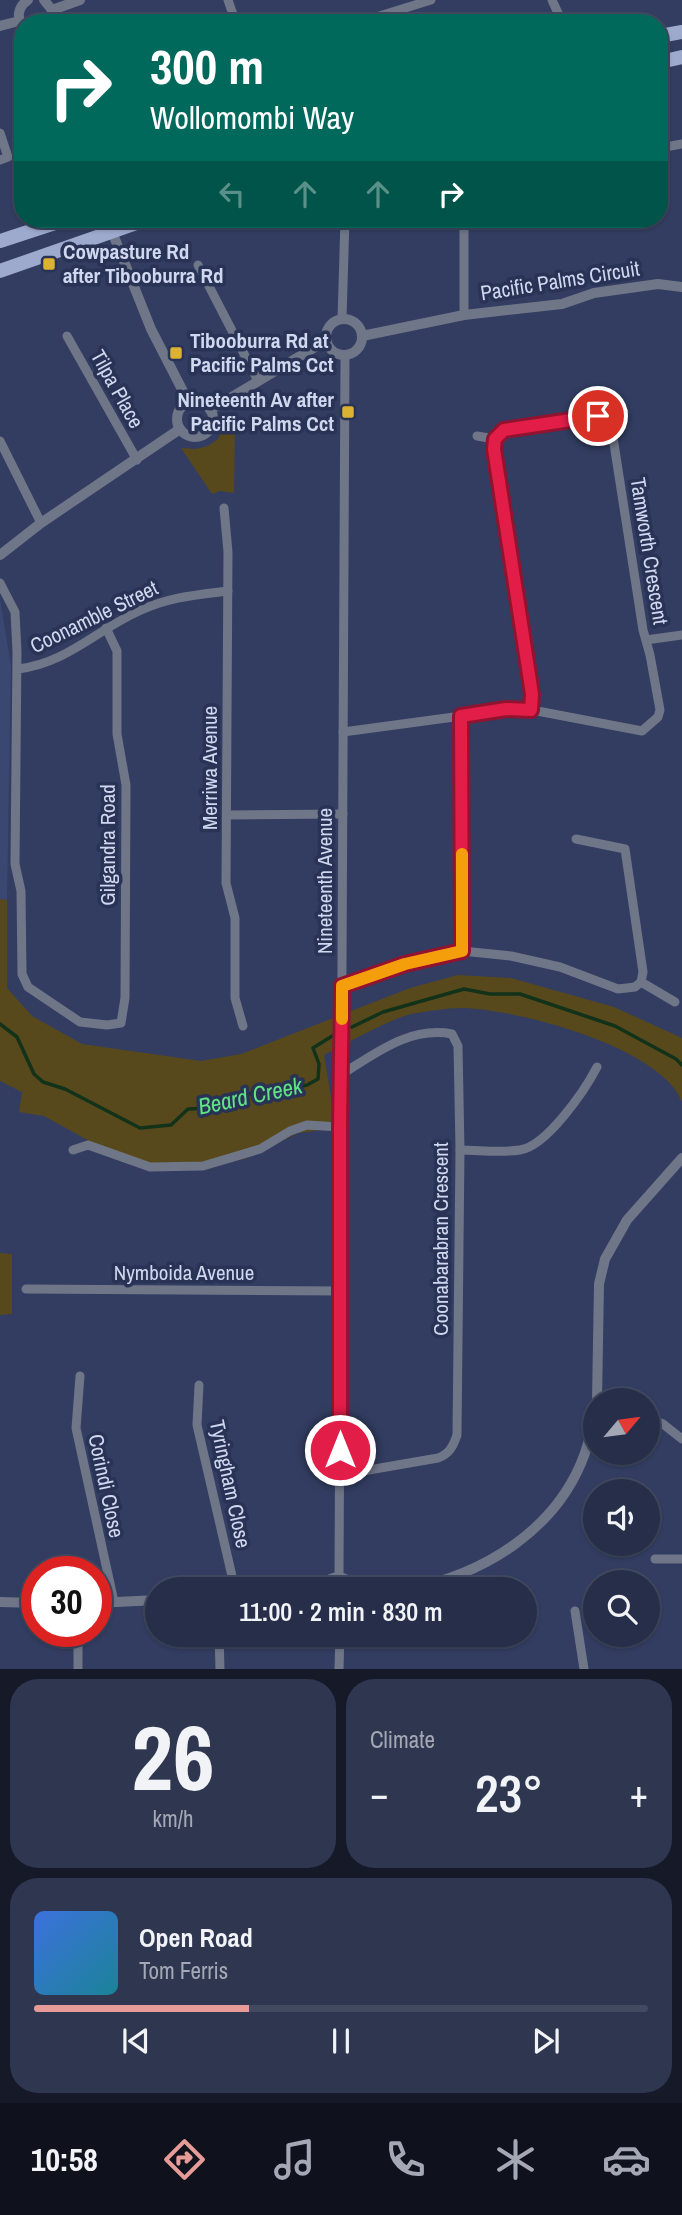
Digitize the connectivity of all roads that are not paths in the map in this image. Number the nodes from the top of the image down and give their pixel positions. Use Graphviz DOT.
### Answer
graph roads {
  1 [pos="44,0"];
  2 [pos="80,0"];
  3 [pos="432,0"];
  4 [pos="552,0"];
  5 [pos="52,10"];
  6 [pos="558,13"];
  7 [pos="52,14"];
  8 [pos="386,14"];
  9 [pos="0,133"];
  10 [pos="0,160"];
  11 [pos="40,228"];
  12 [pos="103,228"];
  13 [pos="111,228"];
  14 [pos="345,228"];
  15 [pos="464,228"];
  16 [pos="0,241"];
  17 [pos="198,265"];
  18 [pos="0,271"];
  19 [pos="682,287"];
  20 [pos="464,316"];
  21 [pos="342,319"];
  22 [pos="67,336"];
  23 [pos="362,336"];
  24 [pos="327,340"];
  25 [pos="345,355"];
  26 [pos="258,381"];
  27 [pos="189,402"];
  28 [pos="210,410"];
  29 [pos="624,412"];
  30 [pos="610,424"];
  31 [pos="180,429"];
  32 [pos="477,436"];
  33 [pos="495,439"];
  34 [pos="0,442"];
  35 [pos="137,460"];
  36 [pos="224,508"];
  37 [pos="41,523"];
  38 [pos="0,555"];
  39 [pos="0,583"];
  40 [pos="228,591"];
  41 [pos="106,628"];
  42 [pos="682,635"];
  43 [pos="646,640"];
  44 [pos="18,669"];
  45 [pos="531,710"];
  46 [pos="461,716"];
  47 [pos="343,732"];
  48 [pos="343,814"];
  49 [pos="227,815"];
  50 [pos="576,839"];
  51 [pos="462,951"];
  52 [pos="640,982"];
  53 [pos="342,986"];
  54 [pos="675,1002"];
  55 [pos="243,1026"];
  56 [pos="597,1067"];
  57 [pos="342,1074"];
  58 [pos="340,1127"];
  59 [pos="73,1150"];
  60 [pos="460,1150"];
  61 [pos="682,1158"];
  62 [pos="26,1289"];
  63 [pos="341,1291"];
  64 [pos="80,1376"];
  65 [pos="199,1385"];
  66 [pos="597,1388"];
  67 [pos="660,1423"];
  68 [pos="682,1439"];
  69 [pos="583,1457"];
  70 [pos="340,1475"];
  71 [pos="655,1559"];
  72 [pos="682,1559"];
  73 [pos="339,1576"];
  74 [pos="232,1577"];
  75 [pos="452,1577"];
  76 [pos="145,1601"];
  77 [pos="0,1602"];
  78 [pos="114,1602"];
  79 [pos="21,1603"];
  80 [pos="575,1611"];
  81 [pos="78,1647"];
  82 [pos="219,1647"];
  83 [pos="340,1647"];
  84 [pos="78,1669"];
  85 [pos="219,1669"];
  86 [pos="339,1669"];
  87 [pos="584,1669"];
  1 -- 5 [label="street"];
  2 -- 5 [label="street"];
  3 -- 8 [label="street"];
  4 -- 6 [label="street"];
  5 -- 7 [label="street"];
  9 -- 10 [label="street"];
  11 -- 16 [label="main road"];
  12 -- 18 [label="main road"];
  13 -- 27 [label="street"];
  14 -- 21 [label="street"];
  15 -- 20 [label="street"];
  17 -- 26 [label="street"];
  19 -- 20 [label="street, Pacific Palms Circuit"];
  20 -- 23 [label="street, Pacific Palms Circuit"];
  21 -- 23 [label="street"];
  21 -- 24 [label="street"];
  22 -- 35 [label="street, Tilpa Place"];
  23 -- 25 [label="street"];
  24 -- 25 [label="street"];
  24 -- 26 [label="street"];
  25 -- 47 [label="street, Nineteenth Avenue"];
  26 -- 28 [label="street"];
  27 -- 28 [label="street"];
  27 -- 31 [label="street"];
  28 -- 31 [label="street"];
  29 -- 30 [label="street"];
  30 -- 33 [label="street"];
  30 -- 43 [label="street, Tamworth Crescent"];
  31 -- 35 [label="street"];
  32 -- 33 [label="street"];
  33 -- 45 [label="street"];
  34 -- 37 [label="street"];
  35 -- 37 [label="street"];
  36 -- 40 [label="street, Merriwa Avenue"];
  37 -- 38 [label="street"];
  39 -- 44 [label="street"];
  40 -- 41 [label="street, Coonamble Street"];
  40 -- 49 [label="street, Merriwa Avenue"];
  41 -- 44 [label="street, Coonamble Street"];
  41 -- 44 [label="street, Gilgandra Road"];
  42 -- 43 [label="street"];
  43 -- 45 [label="street, Tamworth Crescent"];
  45 -- 46 [label="street, Tamworth Crescent"];
  46 -- 47 [label="street, Tamworth Crescent"];
  46 -- 51 [label="street"];
  47 -- 48 [label="street, Nineteenth Avenue"];
  48 -- 49 [label="street"];
  48 -- 53 [label="street, Nineteenth Avenue"];
  49 -- 55 [label="street, Merriwa Avenue"];
  50 -- 52 [label="street"];
  51 -- 52 [label="street"];
  51 -- 53 [label="street"];
  52 -- 54 [label="street"];
  53 -- 57 [label="street, Nineteenth Avenue"];
  56 -- 60 [label="street"];
  57 -- 58 [label="street, Nineteenth Avenue"];
  57 -- 60 [label="street, Coonabarabran Crescent"];
  58 -- 59 [label="street"];
  58 -- 63 [label="street, Nineteenth Avenue"];
  60 -- 70 [label="street, Coonabarabran Crescent"];
  61 -- 66 [label="street"];
  62 -- 63 [label="street, Nymboida Avenue"];
  63 -- 70 [label="street, Nineteenth Avenue"];
  64 -- 78 [label="street, Corindi Close"];
  65 -- 74 [label="street, Tyringham Close"];
  67 -- 68 [label="street"];
  69 -- 75 [label="street"];
  70 -- 73 [label="street, Nineteenth Avenue"];
  71 -- 72 [label="street"];
  76 -- 78 [label="street"];
  77 -- 79 [label="street"];
  80 -- 87 [label="street"];
  81 -- 84 [label="street"];
  82 -- 85 [label="street"];
  83 -- 86 [label="street"];
}
